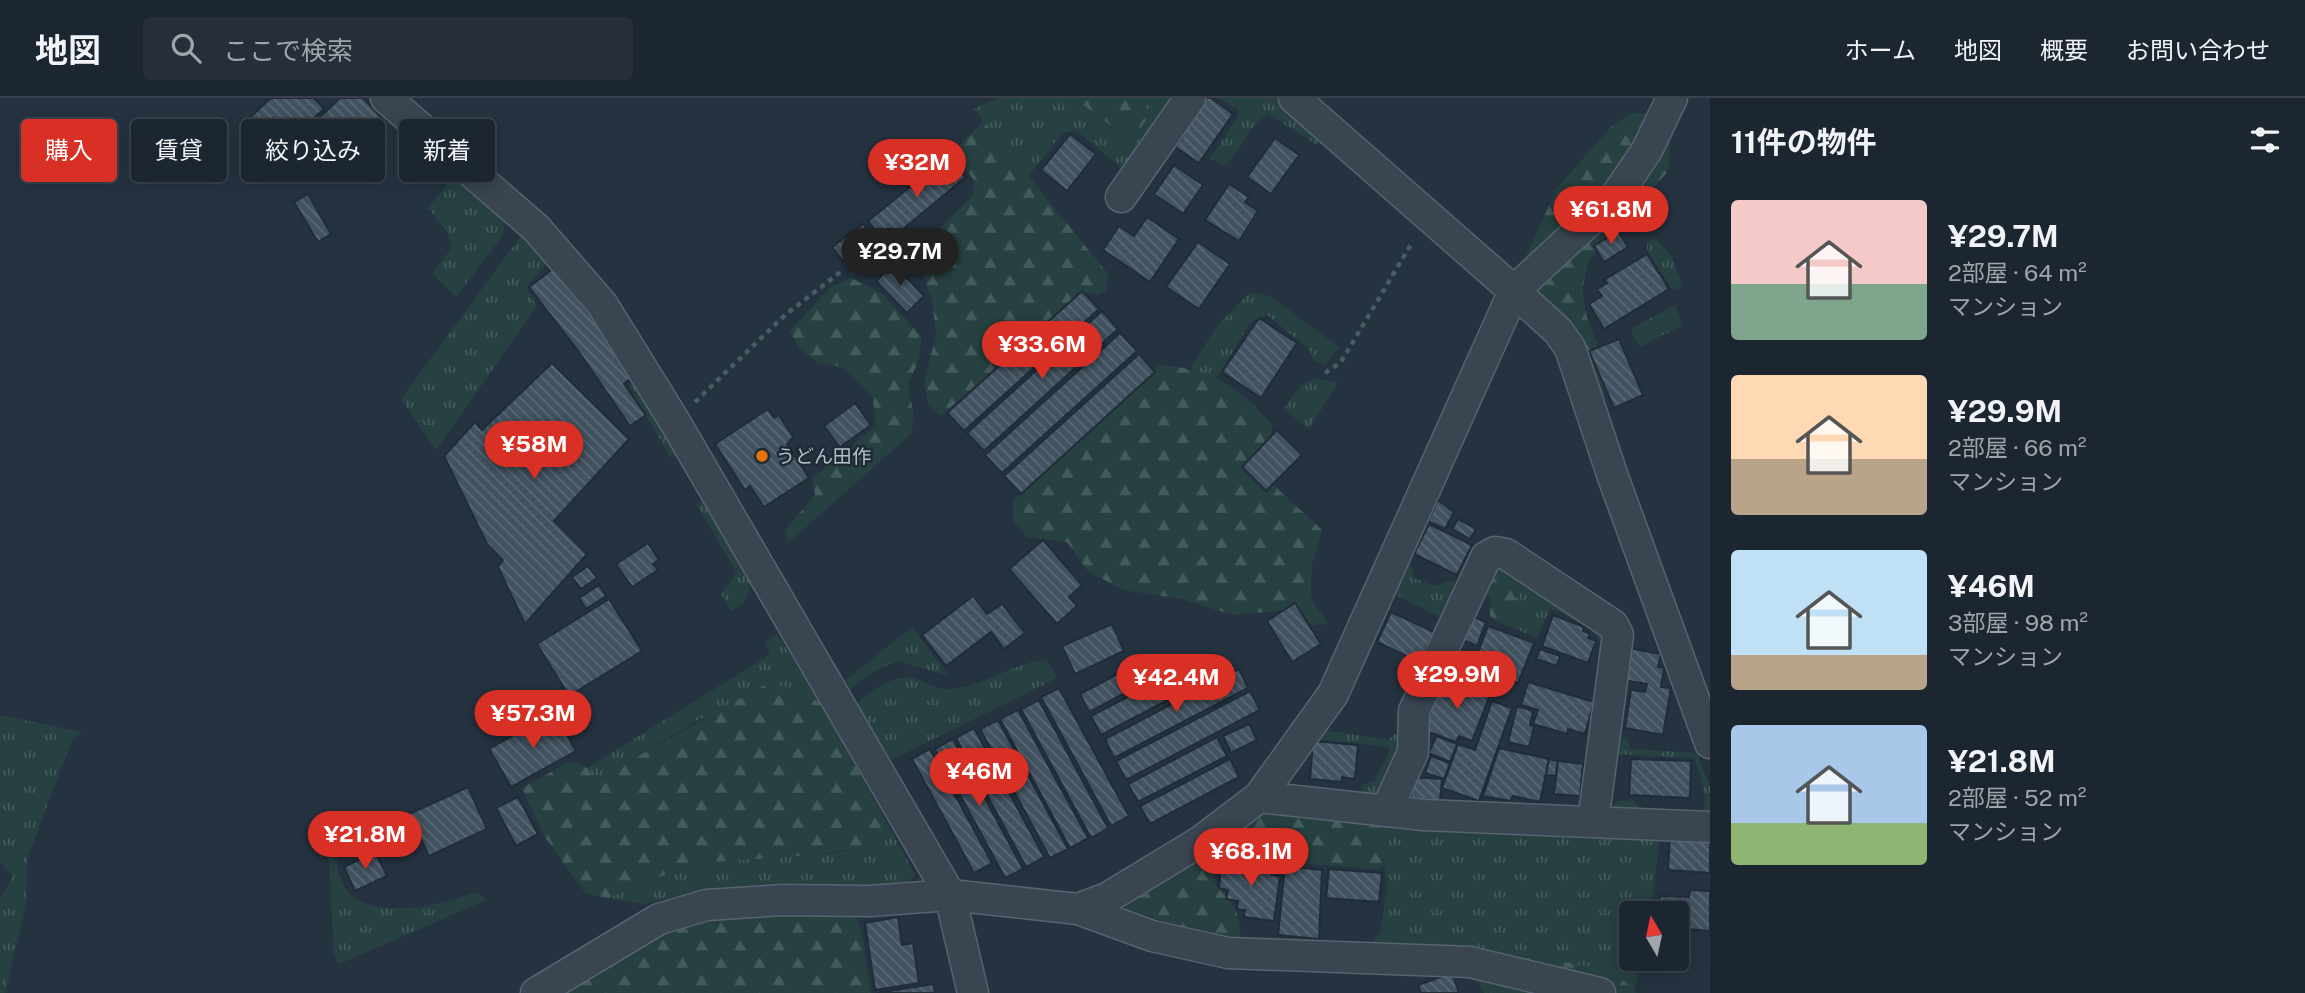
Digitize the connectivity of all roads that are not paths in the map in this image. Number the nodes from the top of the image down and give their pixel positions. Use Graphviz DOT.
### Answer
graph roads {
  1 [pos="386,98"];
  2 [pos="1190,98"];
  3 [pos="1294,98"];
  4 [pos="1672,98"];
  5 [pos="1121,197"];
  6 [pos="1514,291"];
  7 [pos="1710,743"];
  8 [pos="1259,797"];
  9 [pos="1386,811"];
  10 [pos="1593,822"];
  11 [pos="1710,827"];
  12 [pos="950,895"];
  13 [pos="1078,909"];
  14 [pos="536,993"];
  15 [pos="973,993"];
  16 [pos="1600,993"];
  1 -- 12 [label="street"];
  2 -- 5 [label="street"];
  3 -- 6 [label="street"];
  4 -- 6 [label="street"];
  6 -- 7 [label="street"];
  6 -- 8 [label="street"];
  8 -- 9 [label="street"];
  8 -- 13 [label="street"];
  9 -- 10 [label="street"];
  9 -- 10 [label="street"];
  10 -- 11 [label="street"];
  12 -- 13 [label="street"];
  12 -- 14 [label="street"];
  12 -- 15 [label="street"];
  13 -- 16 [label="street"];
}
